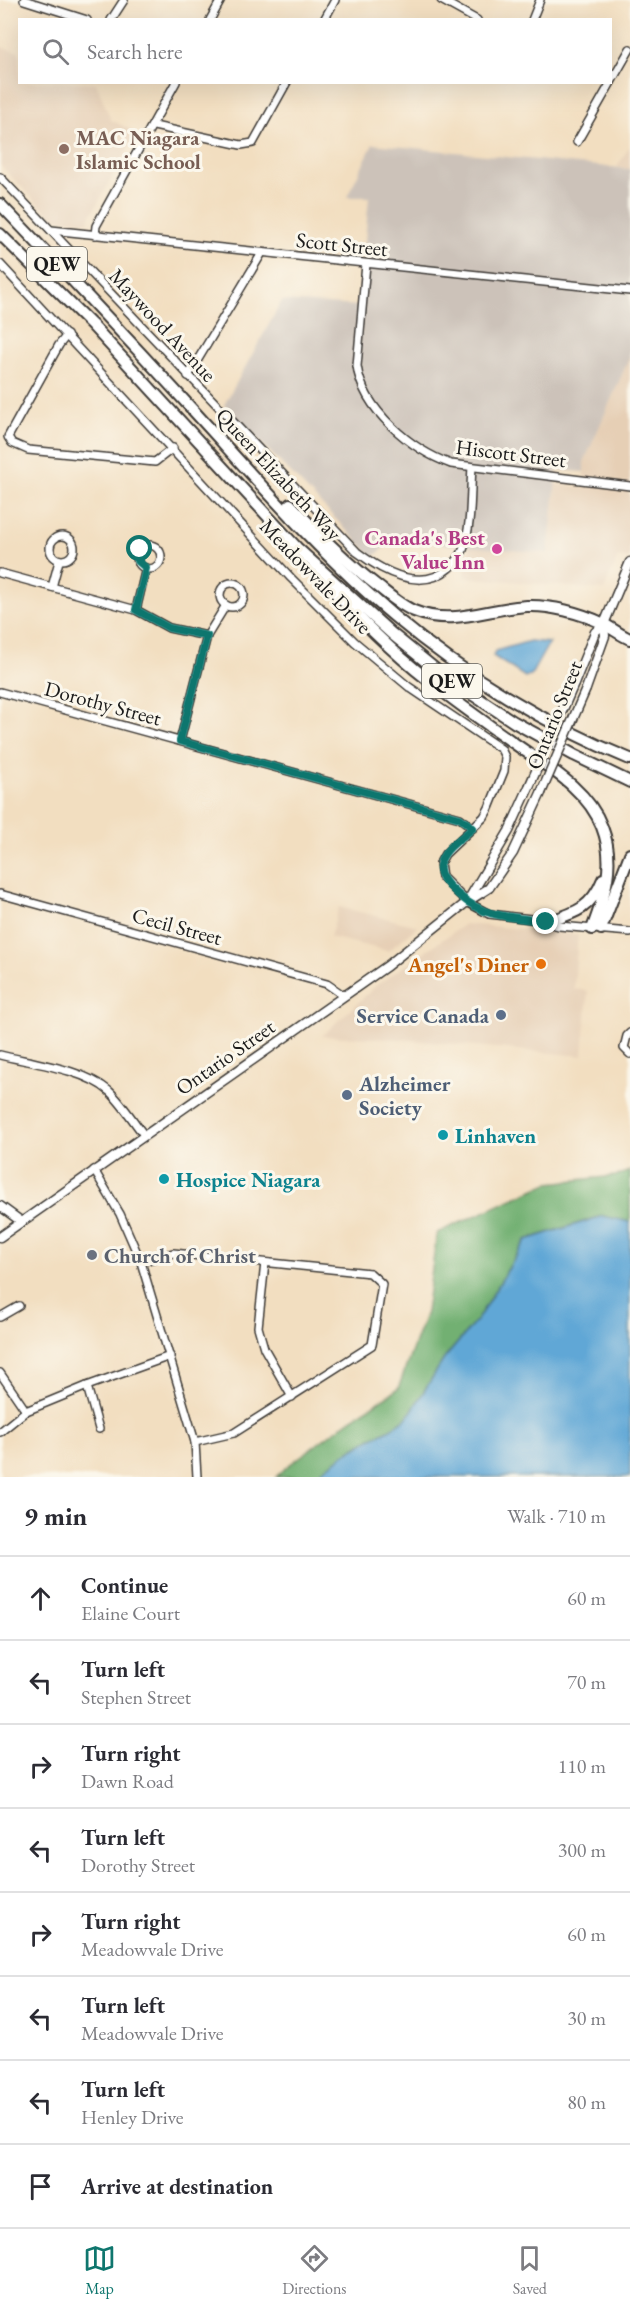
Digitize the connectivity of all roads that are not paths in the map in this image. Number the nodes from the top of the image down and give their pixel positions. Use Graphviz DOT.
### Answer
graph roads {
  1 [pos="24,0"];
  2 [pos="124,0"];
  3 [pos="221,0"];
  4 [pos="335,0"];
  5 [pos="441,0"];
  6 [pos="540,0"];
  7 [pos="81,18"];
  8 [pos="112,18"];
  9 [pos="211,18"];
  10 [pos="325,18"];
  11 [pos="473,18"];
  12 [pos="533,18"];
  13 [pos="630,49"];
  14 [pos="612,81"];
  15 [pos="175,84"];
  16 [pos="286,84"];
  17 [pos="610,84"];
  18 [pos="153,126"];
  19 [pos="577,142"];
  20 [pos="0,177"];
  21 [pos="0,204"];
  22 [pos="51,230"];
  23 [pos="0,234"];
  24 [pos="95,235"];
  25 [pos="262,253"];
  26 [pos="0,264"];
  27 [pos="366,264"];
  28 [pos="630,291"];
  29 [pos="113,323"];
  30 [pos="67,335"];
  31 [pos="188,376"];
  32 [pos="173,448"];
  33 [pos="472,467"];
  34 [pos="630,486"];
  35 [pos="297,548"];
  36 [pos="59,561"];
  37 [pos="630,562"];
  38 [pos="146,568"];
  39 [pos="0,573"];
  40 [pos="52,587"];
  41 [pos="226,605"];
  42 [pos="136,610"];
  43 [pos="604,624"];
  44 [pos="207,636"];
  45 [pos="630,639"];
  46 [pos="0,692"];
  47 [pos="180,741"];
  48 [pos="630,759"];
  49 [pos="630,782"];
  50 [pos="473,828"];
  51 [pos="630,854"];
  52 [pos="608,856"];
  53 [pos="0,894"];
  54 [pos="467,902"];
  55 [pos="546,922"];
  56 [pos="597,929"];
  57 [pos="630,932"];
  58 [pos="343,995"];
  59 [pos="630,1033"];
  60 [pos="630,1054"];
  61 [pos="0,1055"];
  62 [pos="144,1135"];
  63 [pos="94,1170"];
  64 [pos="0,1206"];
  65 [pos="22,1222"];
  66 [pos="0,1237"];
  67 [pos="141,1262"];
  68 [pos="265,1263"];
  69 [pos="19,1305"];
  70 [pos="0,1317"];
  71 [pos="170,1356"];
  72 [pos="0,1373"];
  73 [pos="87,1386"];
  74 [pos="292,1397"];
  75 [pos="26,1411"];
  76 [pos="99,1429"];
  77 [pos="0,1432"];
  78 [pos="195,1442"];
  79 [pos="197,1477"];
  1 -- 7 [label="street"];
  2 -- 8 [label="street"];
  3 -- 9 [label="street"];
  4 -- 10 [label="street"];
  5 -- 11 [label="street"];
  6 -- 12 [label="street"];
  13 -- 14 [label="street"];
  15 -- 18 [label="street"];
  16 -- 18 [label="street"];
  17 -- 19 [label="street"];
  18 -- 24 [label="street"];
  20 -- 22 [label="street, Maywood Avenue"];
  21 -- 29 [label="highway, Queen Elizabeth Way / QEW"];
  22 -- 24 [label="street, Scott Street"];
  22 -- 31 [label="street, Maywood Avenue"];
  23 -- 35 [label="highway, Queen Elizabeth Way / QEW"];
  24 -- 25 [label="street, Scott Street"];
  25 -- 27 [label="street, Scott Street"];
  25 -- 31 [label="street"];
  26 -- 30 [label="street, Meadowvale Drive"];
  27 -- 28 [label="street, Scott Street"];
  27 -- 33 [label="street, Hiscott Street"];
  29 -- 43 [label="highway"];
  29 -- 48 [label="highway, Queen Elizabeth Way / QEW"];
  30 -- 32 [label="street, Meadowvale Drive"];
  30 -- 32 [label="street"];
  31 -- 33 [label="street, Maywood Avenue"];
  32 -- 50 [label="street, Meadowvale Drive"];
  33 -- 34 [label="street, Hiscott Street"];
  35 -- 49 [label="highway, Queen Elizabeth Way / QEW"];
  35 -- 52 [label="highway"];
  36 -- 40 [label="street"];
  37 -- 43 [label="main road, Ontario Street"];
  38 -- 42 [label="street"];
  39 -- 40 [label="street"];
  40 -- 42 [label="street"];
  41 -- 44 [label="street"];
  42 -- 44 [label="street"];
  43 -- 45 [label="highway"];
  43 -- 54 [label="main road, Ontario Street, bridge"];
  43 -- 54 [label="main road, Ontario Street, bridge"];
  44 -- 47 [label="street"];
  46 -- 47 [label="street, Dorothy Street"];
  47 -- 50 [label="street, Dorothy Street"];
  50 -- 54 [label="street, Meadowvale Drive"];
  51 -- 56 [label="highway"];
  52 -- 55 [label="highway"];
  52 -- 56 [label="highway"];
  53 -- 58 [label="street, Cecil Street"];
  54 -- 55 [label="street"];
  54 -- 58 [label="main road, Ontario Street"];
  55 -- 56 [label="street"];
  56 -- 57 [label="street"];
  58 -- 62 [label="main road, Ontario Street"];
  59 -- 60 [label="street"];
  61 -- 62 [label="street"];
  62 -- 63 [label="main road, Ontario Street"];
  63 -- 65 [label="main road, Ontario Street"];
  63 -- 67 [label="street"];
  64 -- 65 [label="main road"];
  65 -- 66 [label="main road, Ontario Street"];
  67 -- 68 [label="street"];
  67 -- 71 [label="street"];
  68 -- 74 [label="street"];
  68 -- 74 [label="street"];
  69 -- 70 [label="street"];
  71 -- 73 [label="street"];
  71 -- 78 [label="street"];
  72 -- 75 [label="street"];
  73 -- 75 [label="street"];
  73 -- 76 [label="street"];
  74 -- 78 [label="street"];
  75 -- 77 [label="street"];
  78 -- 79 [label="street"];
}
